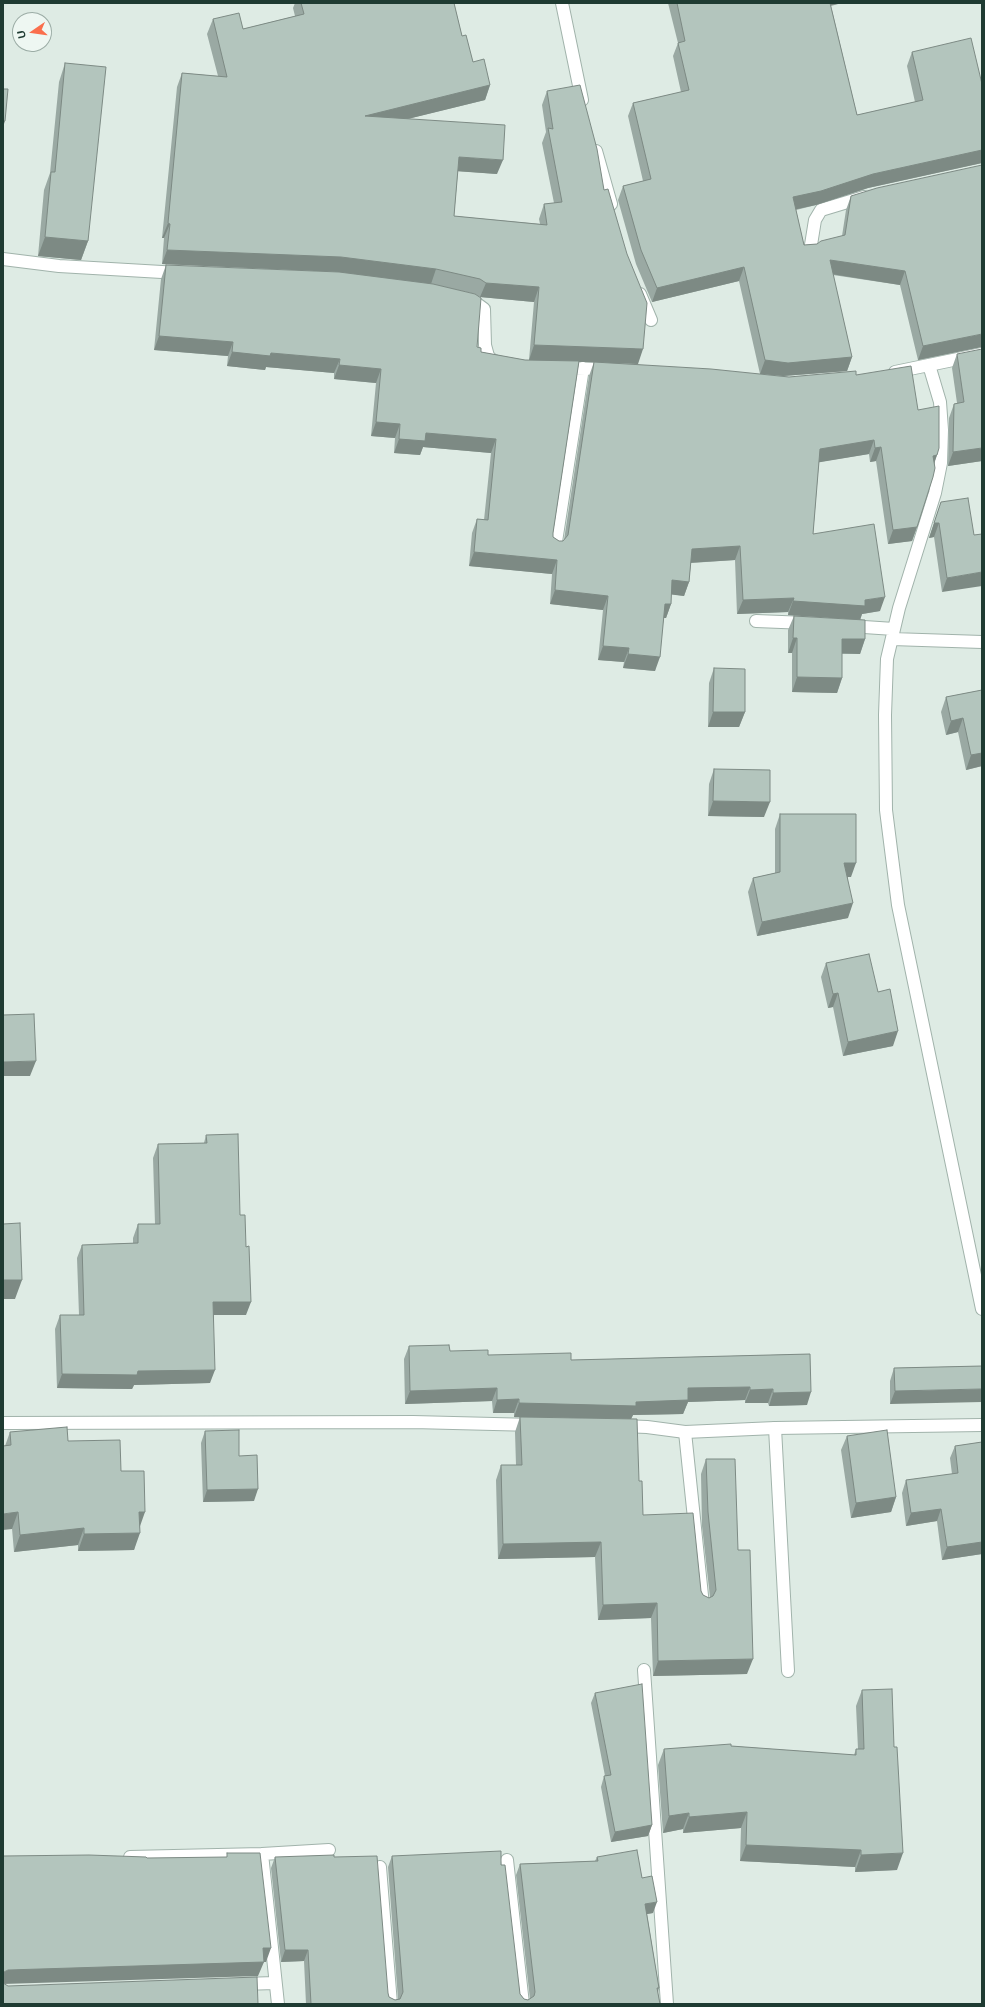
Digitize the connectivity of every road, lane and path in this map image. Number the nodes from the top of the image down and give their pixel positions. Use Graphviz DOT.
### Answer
graph roads {
  1 [pos="562,3"];
  2 [pos="586,113"];
  3 [pos="594,143"];
  4 [pos="877,194"];
  5 [pos="614,216"];
  6 [pos="810,251"];
  7 [pos="3,259"];
  8 [pos="193,273"];
  9 [pos="634,280"];
  10 [pos="451,296"];
  11 [pos="651,320"];
  12 [pos="982,354"];
  13 [pos="509,365"];
  14 [pos="929,365"];
  15 [pos="554,368"];
  16 [pos="583,368"];
  17 [pos="619,370"];
  18 [pos="882,373"];
  19 [pos="555,548"];
  20 [pos="756,621"];
  21 [pos="817,624"];
  22 [pos="840,625"];
  23 [pos="893,634"];
  24 [pos="982,642"];
  25 [pos="982,1309"];
  26 [pos="3,1423"];
  27 [pos="545,1425"];
  28 [pos="982,1425"];
  29 [pos="608,1426"];
  30 [pos="775,1428"];
  31 [pos="686,1432"];
  32 [pos="703,1606"];
  33 [pos="644,1670"];
  34 [pos="788,1671"];
  35 [pos="329,1850"];
  36 [pos="262,1854"];
  37 [pos="115,1857"];
  38 [pos="507,1860"];
  39 [pos="380,1867"];
  40 [pos="275,1983"];
  41 [pos="228,1985"];
  42 [pos="278,2004"];
  43 [pos="391,2004"];
  44 [pos="523,2004"];
  45 [pos="667,2004"];
  1 -- 2 [label="street"];
  3 -- 5 [label="street"];
  4 -- 6 [label="street"];
  7 -- 8 [label="street"];
  9 -- 11 [label="street"];
  10 -- 13 [label="street"];
  12 -- 14 [label="street"];
  14 -- 18 [label="street"];
  14 -- 23 [label="street"];
  15 -- 16 [label="street"];
  16 -- 17 [label="street"];
  16 -- 19 [label="street"];
  20 -- 21 [label="street"];
  22 -- 23 [label="street"];
  23 -- 24 [label="street"];
  23 -- 25 [label="street"];
  26 -- 27 [label="street"];
  28 -- 30 [label="street"];
  29 -- 31 [label="street"];
  30 -- 31 [label="street"];
  30 -- 34 [label="street"];
  31 -- 32 [label="street"];
  33 -- 45 [label="street"];
  35 -- 36 [label="street"];
  36 -- 37 [label="street"];
  36 -- 40 [label="street"];
  38 -- 44 [label="street"];
  39 -- 43 [label="street"];
  40 -- 41 [label="street"];
  40 -- 42 [label="street"];
}
